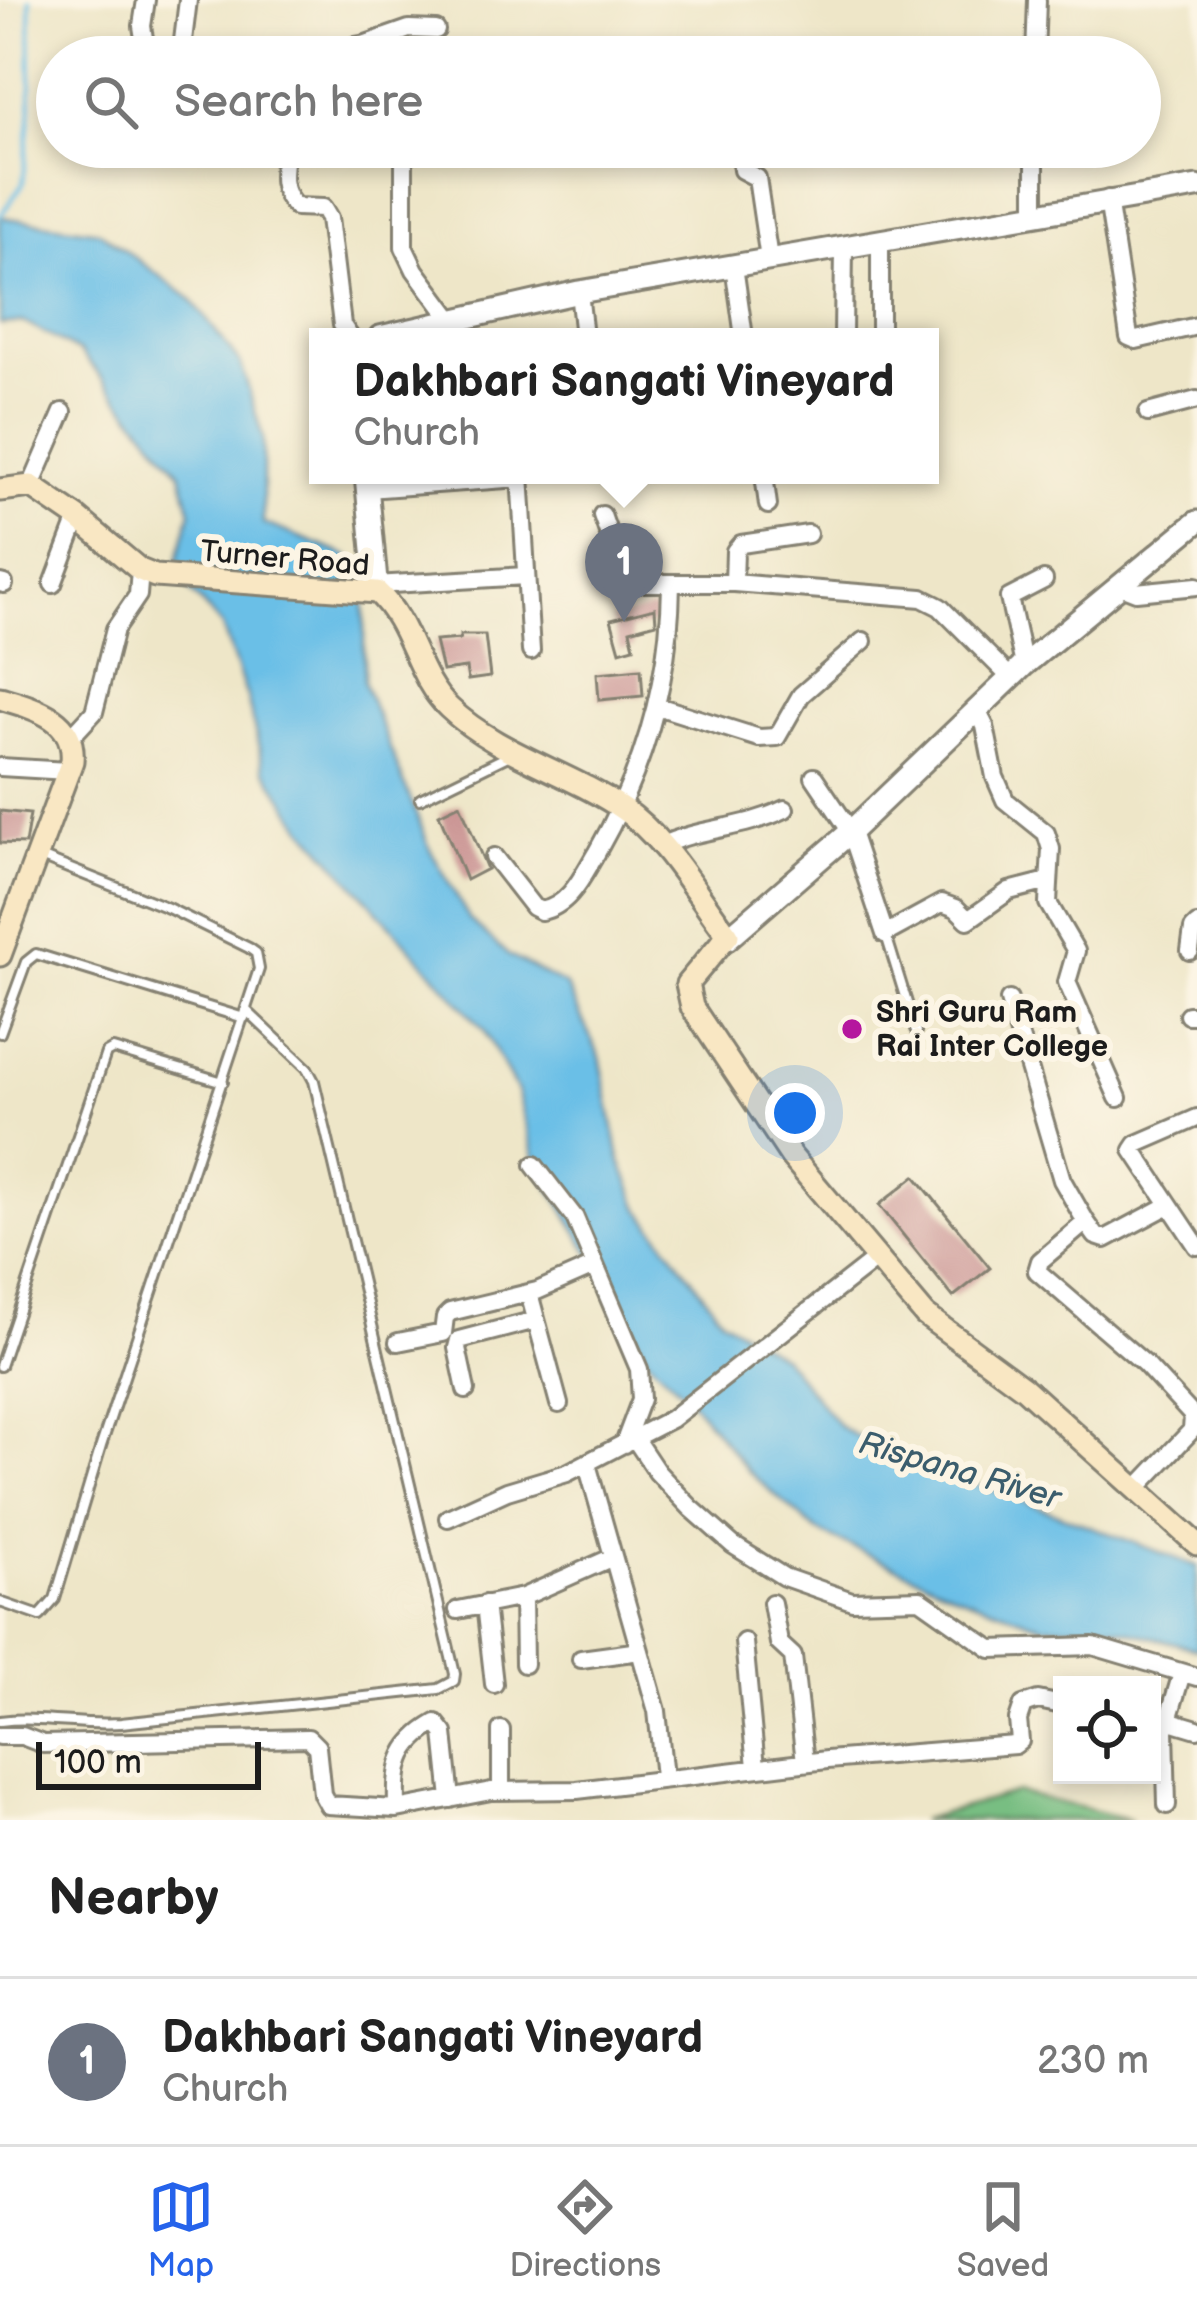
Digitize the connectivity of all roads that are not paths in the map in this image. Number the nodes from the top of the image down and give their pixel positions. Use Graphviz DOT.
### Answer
graph roads {
  1 [pos="146,0"];
  2 [pos="188,0"];
  3 [pos="1037,0"];
  4 [pos="436,30"];
  5 [pos="143,36"];
  6 [pos="184,36"];
  7 [pos="389,36"];
  8 [pos="1036,36"];
  9 [pos="284,168"];
  10 [pos="404,168"];
  11 [pos="742,168"];
  12 [pos="1035,168"];
  13 [pos="1197,187"];
  14 [pos="1108,200"];
  15 [pos="1035,212"];
  16 [pos="880,239"];
  17 [pos="844,246"];
  18 [pos="769,259"];
  19 [pos="734,266"];
  20 [pos="579,292"];
  21 [pos="452,320"];
  22 [pos="1197,326"];
  23 [pos="344,328"];
  24 [pos="418,328"];
  25 [pos="583,328"];
  26 [pos="743,328"];
  27 [pos="843,328"];
  28 [pos="880,328"];
  29 [pos="1197,400"];
  30 [pos="63,412"];
  31 [pos="1148,413"];
  32 [pos="367,484"];
  33 [pos="520,484"];
  34 [pos="765,484"];
  35 [pos="31,486"];
  36 [pos="0,490"];
  37 [pos="768,505"];
  38 [pos="602,515"];
  39 [pos="78,518"];
  40 [pos="1197,522"];
  41 [pos="808,534"];
  42 [pos="140,570"];
  43 [pos="526,576"];
  44 [pos="1044,580"];
  45 [pos="734,583"];
  46 [pos="53,584"];
  47 [pos="671,584"];
  48 [pos="1118,585"];
  49 [pos="1197,586"];
  50 [pos="375,589"];
  51 [pos="863,641"];
  52 [pos="531,651"];
  53 [pos="1017,672"];
  54 [pos="0,698"];
  55 [pos="657,706"];
  56 [pos="976,708"];
  57 [pos="71,737"];
  58 [pos="517,752"];
  59 [pos="0,767"];
  60 [pos="68,771"];
  61 [pos="814,777"];
  62 [pos="420,799"];
  63 [pos="622,808"];
  64 [pos="785,809"];
  65 [pos="851,832"];
  66 [pos="661,846"];
  67 [pos="36,855"];
  68 [pos="494,857"];
  69 [pos="1048,881"];
  70 [pos="1197,925"];
  71 [pos="885,934"];
  72 [pos="727,939"];
  73 [pos="1190,951"];
  74 [pos="0,955"];
  75 [pos="1009,1000"];
  76 [pos="246,1015"];
  77 [pos="916,1032"];
  78 [pos="0,1033"];
  79 [pos="223,1082"];
  80 [pos="1118,1098"];
  81 [pos="1197,1118"];
  82 [pos="534,1166"];
  83 [pos="1169,1205"];
  84 [pos="1086,1222"];
  85 [pos="1197,1246"];
  86 [pos="877,1258"];
  87 [pos="594,1266"];
  88 [pos="529,1293"];
  89 [pos="536,1320"];
  90 [pos="398,1342"];
  91 [pos="0,1366"];
  92 [pos="466,1390"];
  93 [pos="560,1404"];
  94 [pos="629,1442"];
  95 [pos="587,1464"];
  96 [pos="1137,1488"];
  97 [pos="448,1518"];
  98 [pos="1197,1544"];
  99 [pos="613,1557"];
  100 [pos="523,1597"];
  101 [pos="0,1602"];
  102 [pos="772,1603"];
  103 [pos="485,1604"];
  104 [pos="458,1610"];
  105 [pos="744,1642"];
  106 [pos="640,1651"];
  107 [pos="581,1659"];
  108 [pos="524,1664"];
  109 [pos="1190,1675"];
  110 [pos="494,1684"];
  111 [pos="1053,1703"];
  112 [pos="0,1721"];
  113 [pos="1162,1726"];
  114 [pos="1197,1729"];
  115 [pos="501,1730"];
  116 [pos="0,1736"];
  117 [pos="806,1762"];
  118 [pos="756,1767"];
  119 [pos="664,1777"];
  120 [pos="501,1791"];
  121 [pos="451,1799"];
  122 [pos="1167,1805"];
  123 [pos="397,1809"];
  1 -- 5 [label="street"];
  2 -- 6 [label="street"];
  3 -- 8 [label="street"];
  4 -- 7 [label="street"];
  9 -- 23 [label="street"];
  10 -- 21 [label="street"];
  11 -- 18 [label="street"];
  12 -- 15 [label="street"];
  13 -- 14 [label="street"];
  14 -- 15 [label="street"];
  14 -- 22 [label="street"];
  15 -- 16 [label="street"];
  16 -- 17 [label="street"];
  16 -- 28 [label="street"];
  17 -- 18 [label="street"];
  17 -- 27 [label="street"];
  18 -- 19 [label="street"];
  19 -- 20 [label="street"];
  19 -- 26 [label="street"];
  20 -- 21 [label="street"];
  20 -- 25 [label="street"];
  21 -- 24 [label="street"];
  29 -- 31 [label="street"];
  30 -- 35 [label="street"];
  32 -- 50 [label="street"];
  33 -- 43 [label="street"];
  34 -- 37 [label="street"];
  35 -- 36 [label="main road"];
  35 -- 39 [label="main road, Turner Road"];
  38 -- 47 [label="street"];
  39 -- 42 [label="main road, Turner Road"];
  39 -- 46 [label="street"];
  40 -- 48 [label="street"];
  41 -- 45 [label="street"];
  42 -- 50 [label="main road, Turner Road"];
  42 -- 57 [label="street"];
  43 -- 50 [label="street"];
  43 -- 52 [label="street"];
  44 -- 53 [label="street"];
  45 -- 47 [label="street"];
  45 -- 53 [label="street"];
  47 -- 55 [label="street"];
  48 -- 49 [label="street"];
  48 -- 53 [label="street"];
  50 -- 58 [label="main road, Turner Road"];
  51 -- 55 [label="street"];
  53 -- 56 [label="street"];
  54 -- 57 [label="main road"];
  55 -- 63 [label="street"];
  56 -- 65 [label="street"];
  56 -- 69 [label="street"];
  57 -- 60 [label="main road"];
  58 -- 62 [label="lane"];
  58 -- 63 [label="main road, Turner Road"];
  59 -- 60 [label="street"];
  60 -- 67 [label="main road"];
  61 -- 65 [label="street"];
  63 -- 66 [label="main road, Turner Road"];
  63 -- 68 [label="street"];
  64 -- 66 [label="street"];
  65 -- 71 [label="street"];
  65 -- 72 [label="street"];
  66 -- 72 [label="main road, Turner Road"];
  67 -- 74 [label="main road"];
  67 -- 76 [label="lane"];
  69 -- 71 [label="street"];
  69 -- 80 [label="street"];
  70 -- 73 [label="street"];
  71 -- 77 [label="lane"];
  72 -- 86 [label="main road"];
  75 -- 84 [label="street"];
  76 -- 78 [label="lane"];
  76 -- 79 [label="lane"];
  76 -- 112 [label="lane"];
  79 -- 91 [label="lane"];
  79 -- 101 [label="lane"];
  81 -- 83 [label="street"];
  82 -- 87 [label="street"];
  83 -- 84 [label="street"];
  83 -- 85 [label="street"];
  84 -- 96 [label="street"];
  86 -- 94 [label="street"];
  86 -- 96 [label="main road"];
  87 -- 88 [label="street"];
  87 -- 94 [label="street"];
  88 -- 89 [label="street"];
  88 -- 90 [label="street"];
  89 -- 92 [label="street"];
  89 -- 93 [label="street"];
  94 -- 95 [label="street"];
  94 -- 109 [label="street"];
  95 -- 97 [label="street"];
  95 -- 99 [label="street"];
  96 -- 98 [label="main road"];
  99 -- 100 [label="street"];
  99 -- 106 [label="street"];
  100 -- 103 [label="street"];
  100 -- 108 [label="street"];
  102 -- 117 [label="street"];
  103 -- 104 [label="street"];
  103 -- 110 [label="street"];
  105 -- 118 [label="street"];
  106 -- 107 [label="street"];
  106 -- 119 [label="street"];
  109 -- 113 [label="street"];
  111 -- 117 [label="street"];
  113 -- 114 [label="street"];
  113 -- 122 [label="street"];
  115 -- 120 [label="street"];
  116 -- 123 [label="street"];
  117 -- 118 [label="street"];
  118 -- 119 [label="street"];
  119 -- 120 [label="street"];
  120 -- 121 [label="street"];
  121 -- 123 [label="street"];
  121 -- 123 [label="street"];
}
